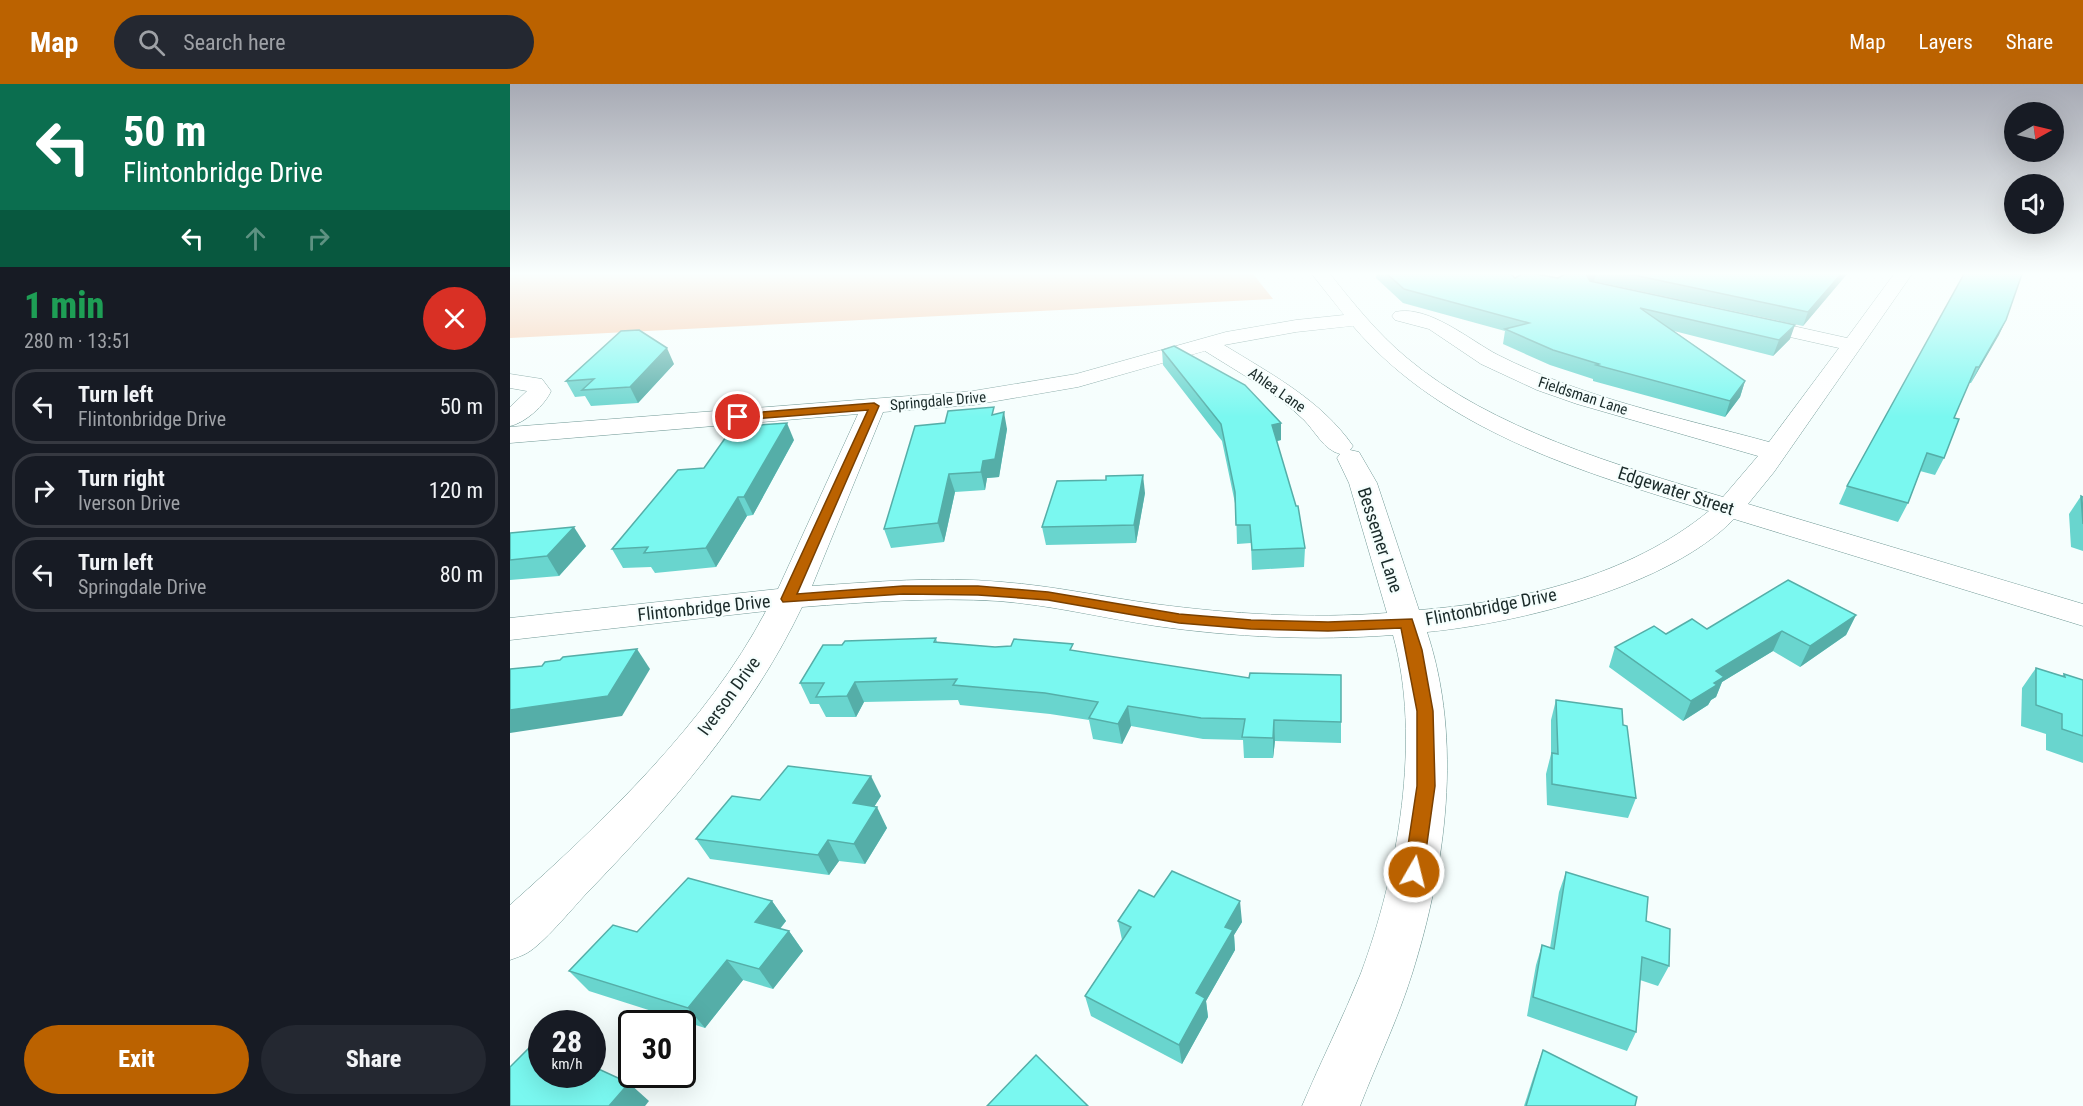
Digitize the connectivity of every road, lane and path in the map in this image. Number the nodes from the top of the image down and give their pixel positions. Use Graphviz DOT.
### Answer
graph roads {
  1 [pos="1344,322"];
  2 [pos="1359,322"];
  3 [pos="1424,322"];
  4 [pos="1744,322"];
  5 [pos="1869,322"];
  6 [pos="1207,343"];
  7 [pos="1852,345"];
  8 [pos="510,381"];
  9 [pos="874,406"];
  10 [pos="510,419"];
  11 [pos="510,435"];
  12 [pos="1345,452"];
  13 [pos="1774,452"];
  14 [pos="1731,508"];
  15 [pos="788,599"];
  16 [pos="2083,615"];
  17 [pos="1407,623"];
  18 [pos="510,629"];
  19 [pos="510,937"];
  20 [pos="1331,1106"];
  1 -- 6 [label="street, Springdale Drive"];
  2 -- 14 [label="street, Edgewater Street"];
  3 -- 13 [label="street, Fieldsman Lane"];
  4 -- 7 [label="street"];
  5 -- 7 [label="street, Flintonbridge Drive"];
  6 -- 9 [label="street, Springdale Drive"];
  6 -- 12 [label="street, Ahlea Lane"];
  7 -- 13 [label="street, Flintonbridge Drive"];
  8 -- 10 [label="street"];
  9 -- 11 [label="street, Springdale Drive"];
  9 -- 15 [label="street, Iverson Drive"];
  12 -- 17 [label="street, Bessemer Lane"];
  13 -- 14 [label="street, Flintonbridge Drive"];
  14 -- 16 [label="street, Edgewater Street"];
  14 -- 17 [label="street, Flintonbridge Drive"];
  15 -- 17 [label="street, Flintonbridge Drive"];
  15 -- 18 [label="street, Flintonbridge Drive"];
  15 -- 19 [label="street, Iverson Drive"];
  17 -- 20 [label="street, Bessemer Lane"];
}
